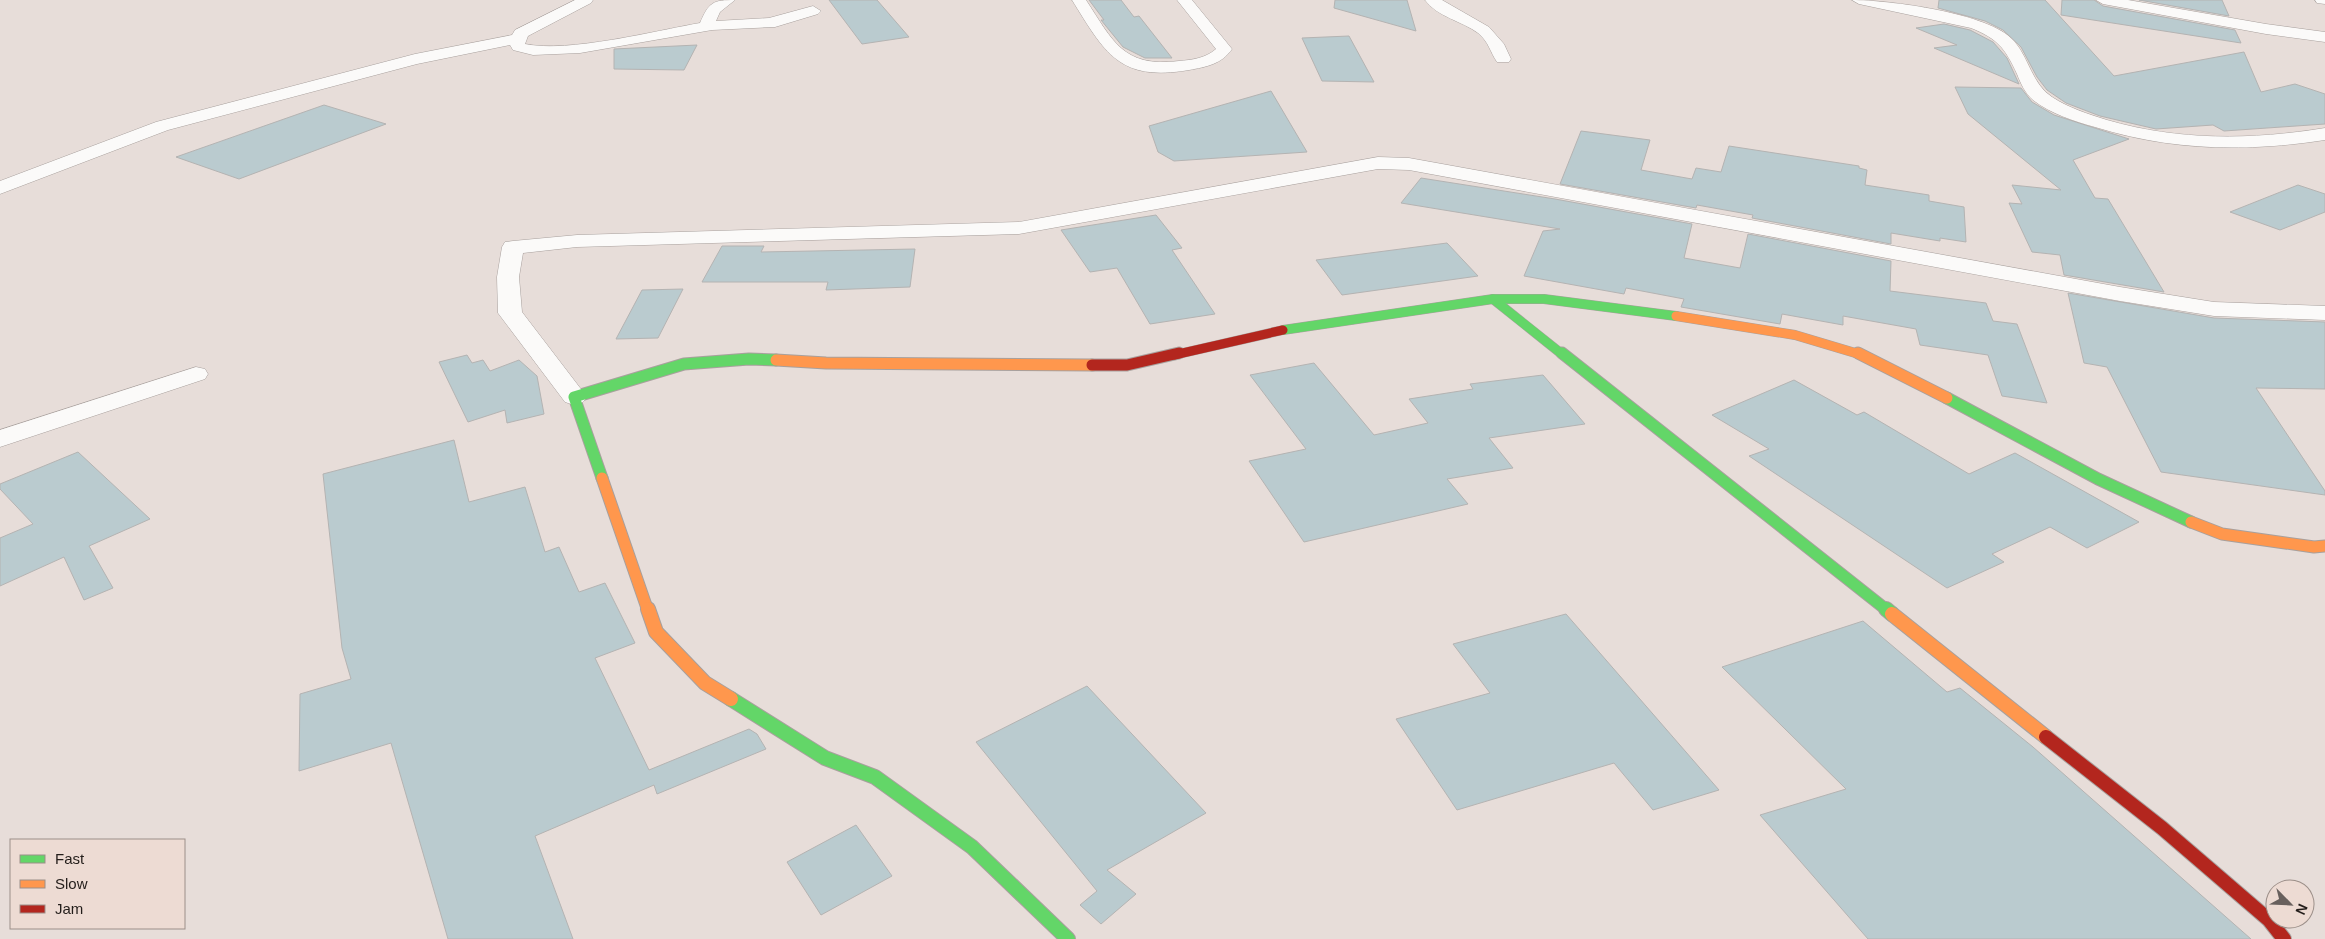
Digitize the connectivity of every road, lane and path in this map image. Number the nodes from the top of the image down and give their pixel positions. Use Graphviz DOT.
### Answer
graph roads {
  1 [pos="586,0"];
  2 [pos="728,0"];
  3 [pos="1079,0"];
  4 [pos="1184,0"];
  5 [pos="1432,0"];
  6 [pos="1859,0"];
  7 [pos="2103,0"];
  8 [pos="813,11"];
  9 [pos="706,26"];
  10 [pos="2325,37"];
  11 [pos="520,38"];
  12 [pos="1503,59"];
  13 [pos="2325,134"];
  14 [pos="0,188"];
  15 [pos="1493,299"];
  16 [pos="2325,313"];
  17 [pos="196,374"];
  18 [pos="574,397"];
  19 [pos="0,439"];
  20 [pos="2325,546"];
  21 [pos="2284,933"];
  22 [pos="1068,939"];
  1 -- 11 [label="street"];
  2 -- 9 [label="street"];
  3 -- 4 [label="street"];
  5 -- 12 [label="street"];
  6 -- 13 [label="street"];
  7 -- 10 [label="street"];
  8 -- 9 [label="street"];
  9 -- 11 [label="street"];
  11 -- 14 [label="street"];
  15 -- 18 [label="street"];
  15 -- 20 [label="street"];
  15 -- 21 [label="street"];
  16 -- 18 [label="street"];
  17 -- 19 [label="street"];
  18 -- 22 [label="street"];
}
